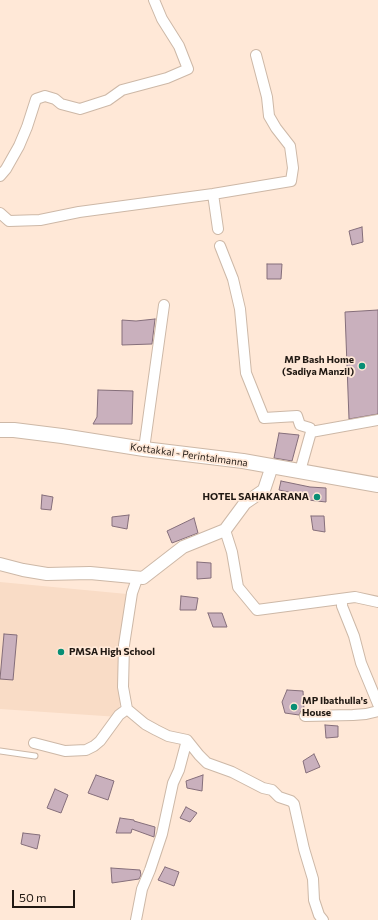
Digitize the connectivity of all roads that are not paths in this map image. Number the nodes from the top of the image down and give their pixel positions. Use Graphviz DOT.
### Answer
graph roads {
  1 [pos="154,0"];
  2 [pos="256,55"];
  3 [pos="0,176"];
  4 [pos="213,194"];
  5 [pos="0,212"];
  6 [pos="218,229"];
  7 [pos="220,246"];
  8 [pos="164,305"];
  9 [pos="378,420"];
  10 [pos="0,430"];
  11 [pos="312,432"];
  12 [pos="144,449"];
  13 [pos="272,466"];
  14 [pos="300,471"];
  15 [pos="378,485"];
  16 [pos="225,530"];
  17 [pos="0,564"];
  18 [pos="137,579"];
  19 [pos="342,599"];
  20 [pos="378,602"];
  21 [pos="378,704"];
  22 [pos="126,709"];
  23 [pos="378,711"];
  24 [pos="305,716"];
  25 [pos="187,740"];
  26 [pos="34,743"];
  27 [pos="0,751"];
  28 [pos="35,756"];
  29 [pos="136,920"];
  30 [pos="323,920"];
  1 -- 3 [label="street"];
  2 -- 4 [label="street"];
  4 -- 5 [label="street"];
  4 -- 6 [label="street"];
  7 -- 11 [label="street"];
  8 -- 12 [label="street"];
  9 -- 11 [label="street"];
  10 -- 12 [label="main road, Kottakkal - Perintalmanna"];
  11 -- 14 [label="street"];
  12 -- 13 [label="main road, Kottakkal - Perintalmanna"];
  13 -- 14 [label="main road, Kottakkal - Perintalmanna"];
  13 -- 16 [label="street"];
  14 -- 15 [label="main road, Kottakkal - Perintalmanna"];
  16 -- 18 [label="street"];
  16 -- 19 [label="street"];
  17 -- 18 [label="street"];
  18 -- 22 [label="street"];
  19 -- 20 [label="street"];
  19 -- 21 [label="street"];
  22 -- 25 [label="street"];
  22 -- 26 [label="street"];
  23 -- 24 [label="street"];
  25 -- 29 [label="street"];
  25 -- 30 [label="street"];
  27 -- 28 [label="lane"];
}
